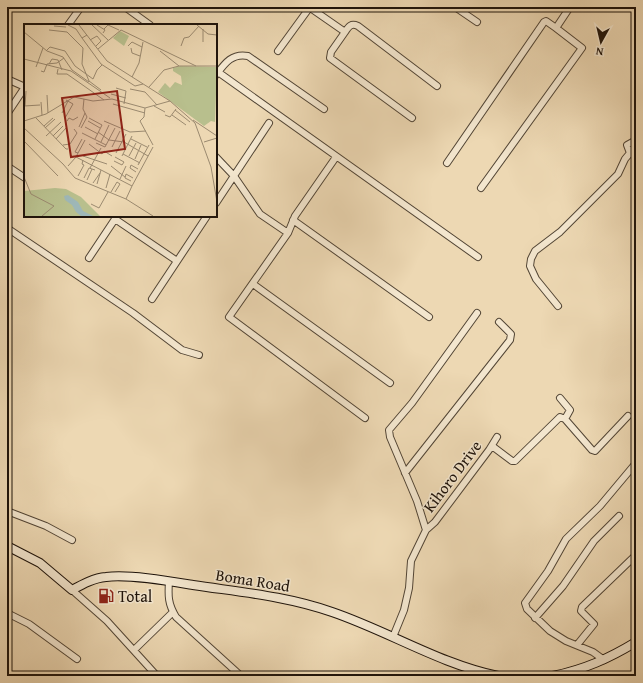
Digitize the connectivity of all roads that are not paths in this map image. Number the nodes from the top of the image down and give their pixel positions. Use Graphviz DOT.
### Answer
graph roads {
  1 [pos="81,7"];
  2 [pos="125,7"];
  3 [pos="309,7"];
  4 [pos="455,7"];
  5 [pos="570,7"];
  6 [pos="477,22"];
  7 [pos="69,24"];
  8 [pos="149,24"];
  9 [pos="556,28"];
  10 [pos="345,32"];
  11 [pos="278,50"];
  12 [pos="217,74"];
  13 [pos="7,80"];
  14 [pos="437,86"];
  15 [pos="24,87"];
  16 [pos="24,88"];
  17 [pos="324,109"];
  18 [pos="7,114"];
  19 [pos="412,118"];
  20 [pos="269,123"];
  21 [pos="636,140"];
  22 [pos="217,157"];
  23 [pos="336,157"];
  24 [pos="447,163"];
  25 [pos="7,166"];
  26 [pos="234,176"];
  27 [pos="24,177"];
  28 [pos="481,188"];
  29 [pos="217,202"];
  30 [pos="206,217"];
  31 [pos="116,218"];
  32 [pos="293,220"];
  33 [pos="7,228"];
  34 [pos="288,234"];
  35 [pos="478,257"];
  36 [pos="89,258"];
  37 [pos="177,261"];
  38 [pos="253,284"];
  39 [pos="152,299"];
  40 [pos="558,306"];
  41 [pos="477,313"];
  42 [pos="429,316"];
  43 [pos="499,322"];
  44 [pos="199,355"];
  45 [pos="390,383"];
  46 [pos="560,398"];
  47 [pos="628,416"];
  48 [pos="365,418"];
  49 [pos="565,419"];
  50 [pos="497,437"];
  51 [pos="492,446"];
  52 [pos="636,463"];
  53 [pos="404,473"];
  54 [pos="7,511"];
  55 [pos="619,516"];
  56 [pos="426,530"];
  57 [pos="72,540"];
  58 [pos="7,546"];
  59 [pos="636,555"];
  60 [pos="169,581"];
  61 [pos="72,590"];
  62 [pos="173,612"];
  63 [pos="7,613"];
  64 [pos="536,618"];
  65 [pos="393,637"];
  66 [pos="636,642"];
  67 [pos="577,645"];
  68 [pos="134,650"];
  69 [pos="77,659"];
  70 [pos="604,660"];
  71 [pos="157,676"];
  72 [pos="241,676"];
  73 [pos="498,676"];
  74 [pos="553,676"];
  1 -- 7 [label="street"];
  2 -- 8 [label="street"];
  3 -- 10 [label="street"];
  3 -- 11 [label="street"];
  4 -- 6 [label="street"];
  5 -- 9 [label="street"];
  9 -- 24 [label="street"];
  9 -- 28 [label="street"];
  10 -- 14 [label="street"];
  10 -- 19 [label="street"];
  12 -- 17 [label="street"];
  12 -- 23 [label="street"];
  13 -- 15 [label="street"];
  16 -- 18 [label="street"];
  20 -- 26 [label="street"];
  21 -- 40 [label="street"];
  22 -- 26 [label="street"];
  23 -- 32 [label="street"];
  23 -- 35 [label="street"];
  25 -- 27 [label="street"];
  26 -- 29 [label="street"];
  26 -- 34 [label="street"];
  30 -- 37 [label="street"];
  31 -- 36 [label="street"];
  31 -- 37 [label="street"];
  32 -- 34 [label="street"];
  32 -- 42 [label="street"];
  33 -- 44 [label="street"];
  34 -- 38 [label="street"];
  37 -- 39 [label="street"];
  38 -- 45 [label="street"];
  38 -- 48 [label="street"];
  41 -- 53 [label="street"];
  43 -- 53 [label="street"];
  46 -- 49 [label="street"];
  47 -- 49 [label="street"];
  49 -- 51 [label="street"];
  50 -- 51 [label="street, Kihoro Drive"];
  51 -- 56 [label="street, Kihoro Drive"];
  52 -- 64 [label="street"];
  53 -- 56 [label="street"];
  54 -- 57 [label="street"];
  55 -- 64 [label="street"];
  56 -- 65 [label="street, Kihoro Drive"];
  58 -- 61 [label="main road"];
  59 -- 67 [label="street"];
  60 -- 61 [label="main road, Boma Road"];
  60 -- 62 [label="street"];
  60 -- 65 [label="main road, Boma Road"];
  61 -- 68 [label="street"];
  62 -- 68 [label="street"];
  62 -- 72 [label="street"];
  63 -- 69 [label="street"];
  64 -- 67 [label="street"];
  65 -- 73 [label="main road, Boma Road"];
  66 -- 70 [label="main road"];
  67 -- 70 [label="street"];
  68 -- 71 [label="street"];
  70 -- 74 [label="main road"];
}
